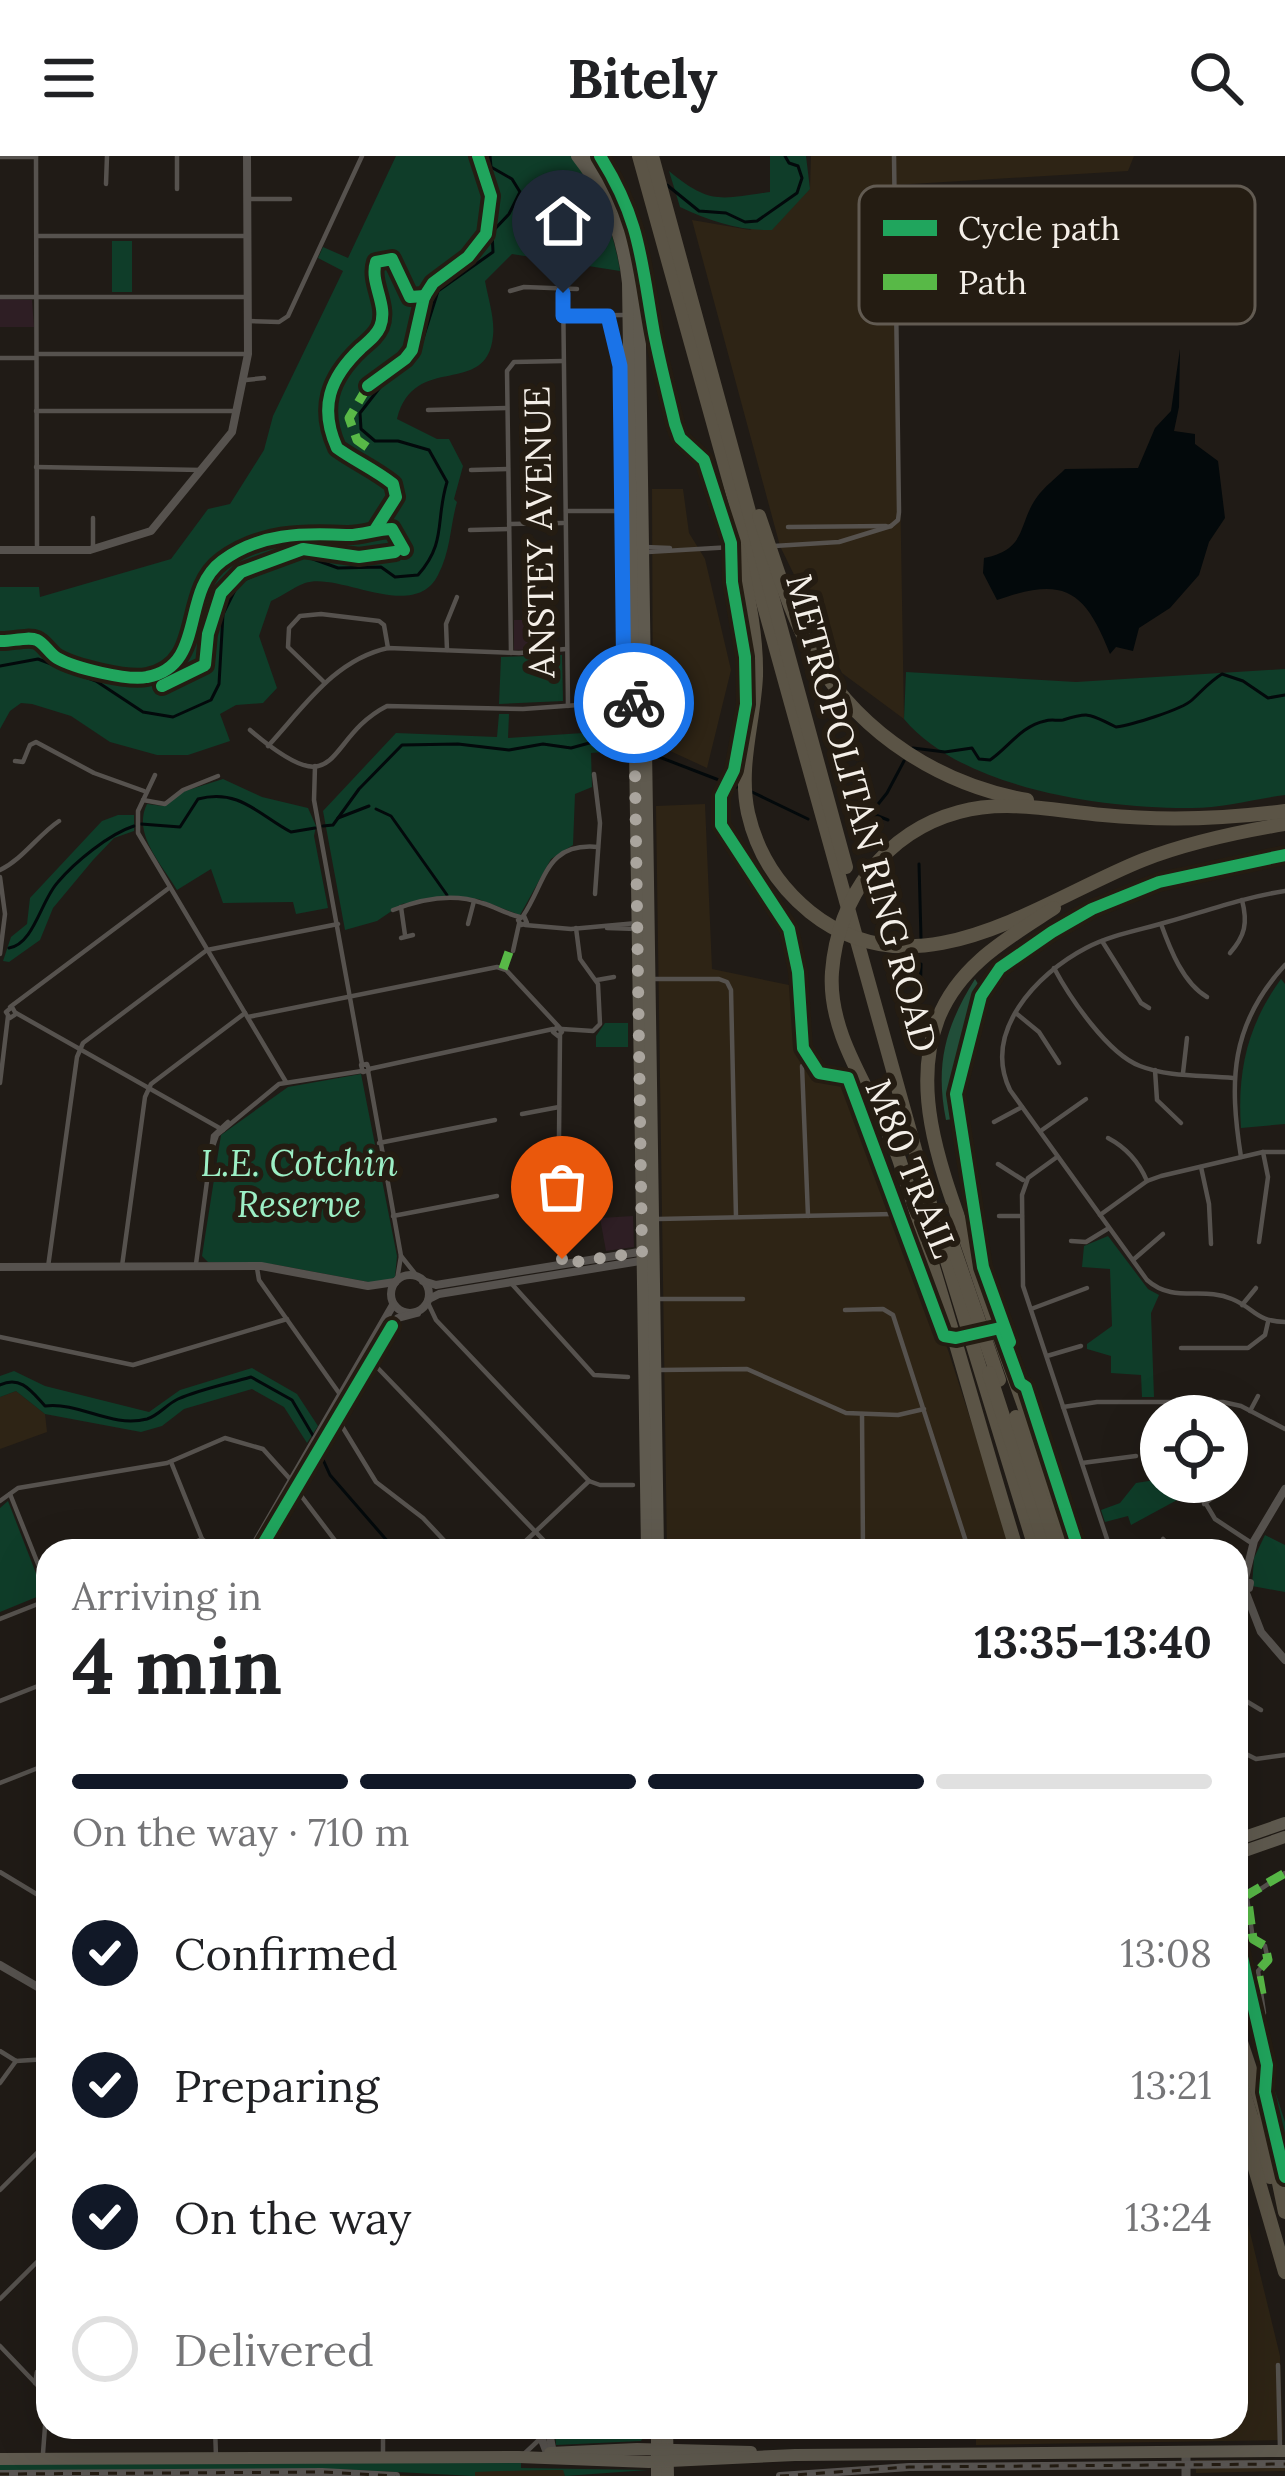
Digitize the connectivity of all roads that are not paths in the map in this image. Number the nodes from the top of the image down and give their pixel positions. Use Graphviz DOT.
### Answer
graph roads {
  1 [pos="36,156"];
  2 [pos="107,156"];
  3 [pos="178,156"];
  4 [pos="248,156"];
  5 [pos="362,156"];
  6 [pos="577,156"];
  7 [pos="589,156"];
  8 [pos="639,156"];
  9 [pos="652,156"];
  10 [pos="895,156"];
  11 [pos="0,157"];
  12 [pos="106,184"];
  13 [pos="895,186"];
  14 [pos="177,189"];
  15 [pos="248,199"];
  16 [pos="290,199"];
  17 [pos="36,236"];
  18 [pos="248,236"];
  19 [pos="562,286"];
  20 [pos="577,289"];
  21 [pos="510,291"];
  22 [pos="0,297"];
  23 [pos="36,297"];
  24 [pos="248,297"];
  25 [pos="634,315"];
  26 [pos="563,316"];
  27 [pos="608,316"];
  28 [pos="248,321"];
  29 [pos="897,324"];
  30 [pos="248,354"];
  31 [pos="36,356"];
  32 [pos="0,358"];
  33 [pos="563,362"];
  34 [pos="264,378"];
  35 [pos="244,379"];
  36 [pos="703,386"];
  37 [pos="718,398"];
  38 [pos="507,408"];
  39 [pos="428,410"];
  40 [pos="36,411"];
  41 [pos="238,411"];
  42 [pos="36,467"];
  43 [pos="508,469"];
  44 [pos="202,470"];
  45 [pos="471,470"];
  46 [pos="632,509"];
  47 [pos="566,511"];
  48 [pos="93,518"];
  49 [pos="565,523"];
  50 [pos="826,526"];
  51 [pos="891,526"];
  52 [pos="509,527"];
  53 [pos="788,527"];
  54 [pos="470,530"];
  55 [pos="826,544"];
  56 [pos="93,549"];
  57 [pos="638,549"];
  58 [pos="0,550"];
  59 [pos="37,550"];
  60 [pos="457,597"];
  61 [pos="388,648"];
  62 [pos="567,649"];
  63 [pos="447,650"];
  64 [pos="511,652"];
  65 [pos="325,683"];
  66 [pos="629,702"];
  67 [pos="568,706"];
  68 [pos="635,724"];
  69 [pos="250,730"];
  70 [pos="268,746"];
  71 [pos="21,762"];
  72 [pos="315,766"];
  73 [pos="594,774"];
  74 [pos="155,775"];
  75 [pos="218,776"];
  76 [pos="144,791"];
  77 [pos="143,800"];
  78 [pos="1285,812"];
  79 [pos="1129,817"];
  80 [pos="59,821"];
  81 [pos="1285,824"];
  82 [pos="598,847"];
  83 [pos="0,873"];
  84 [pos="1099,880"];
  85 [pos="169,888"];
  86 [pos="1285,891"];
  87 [pos="595,894"];
  88 [pos="474,901"];
  89 [pos="1242,901"];
  90 [pos="523,921"];
  91 [pos="338,924"];
  92 [pos="1161,924"];
  93 [pos="468,925"];
  94 [pos="637,926"];
  95 [pos="576,928"];
  96 [pos="858,929"];
  97 [pos="406,936"];
  98 [pos="1102,941"];
  99 [pos="207,950"];
  100 [pos="513,951"];
  101 [pos="865,951"];
  102 [pos="0,953"];
  103 [pos="1230,953"];
  104 [pos="1285,965"];
  105 [pos="1054,968"];
  106 [pos="615,977"];
  107 [pos="597,980"];
  108 [pos="644,980"];
  109 [pos="351,995"];
  110 [pos="1207,997"];
  111 [pos="1149,1008"];
  112 [pos="9,1012"];
  113 [pos="1016,1013"];
  114 [pos="247,1015"];
  115 [pos="558,1032"];
  116 [pos="1187,1038"];
  117 [pos="79,1051"];
  118 [pos="1059,1063"];
  119 [pos="802,1066"];
  120 [pos="365,1068"];
  121 [pos="1155,1070"];
  122 [pos="1183,1073"];
  123 [pos="1233,1078"];
  124 [pos="286,1082"];
  125 [pos="0,1083"];
  126 [pos="148,1090"];
  127 [pos="1086,1099"];
  128 [pos="1022,1107"];
  129 [pos="559,1108"];
  130 [pos="522,1114"];
  131 [pos="495,1120"];
  132 [pos="994,1123"];
  133 [pos="1181,1123"];
  134 [pos="219,1131"];
  135 [pos="1040,1132"];
  136 [pos="559,1138"];
  137 [pos="1108,1138"];
  138 [pos="379,1143"];
  139 [pos="1263,1152"];
  140 [pos="1285,1152"];
  141 [pos="1058,1157"];
  142 [pos="1240,1157"];
  143 [pos="560,1160"];
  144 [pos="998,1164"];
  145 [pos="1201,1167"];
  146 [pos="1026,1181"];
  147 [pos="1147,1181"];
  148 [pos="560,1185"];
  149 [pos="521,1191"];
  150 [pos="497,1196"];
  151 [pos="894,1214"];
  152 [pos="1100,1215"];
  153 [pos="393,1216"];
  154 [pos="736,1216"];
  155 [pos="808,1216"];
  156 [pos="1000,1216"];
  157 [pos="1022,1216"];
  158 [pos="959,1217"];
  159 [pos="652,1219"];
  160 [pos="1109,1228"];
  161 [pos="949,1234"];
  162 [pos="1162,1234"];
  163 [pos="1071,1241"];
  164 [pos="1258,1242"];
  165 [pos="1211,1244"];
  166 [pos="647,1255"];
  167 [pos="401,1256"];
  168 [pos="1132,1260"];
  169 [pos="196,1265"];
  170 [pos="122,1266"];
  171 [pos="259,1266"];
  172 [pos="0,1267"];
  173 [pos="48,1267"];
  174 [pos="562,1269"];
  175 [pos="512,1277"];
  176 [pos="420,1279"];
  177 [pos="396,1281"];
  178 [pos="368,1286"];
  179 [pos="1088,1288"];
  180 [pos="1256,1288"];
  181 [pos="654,1299"];
  182 [pos="743,1299"];
  183 [pos="428,1301"];
  184 [pos="392,1303"];
  185 [pos="1242,1305"];
  186 [pos="1030,1309"];
  187 [pos="845,1310"];
  188 [pos="418,1312"];
  189 [pos="287,1318"];
  190 [pos="436,1320"];
  191 [pos="1268,1322"];
  192 [pos="1285,1322"];
  193 [pos="0,1336"];
  194 [pos="1081,1346"];
  195 [pos="1181,1348"];
  196 [pos="1047,1356"];
  197 [pos="369,1358"];
  198 [pos="655,1370"];
  199 [pos="628,1377"];
  200 [pos="1258,1396"];
  201 [pos="344,1397"];
  202 [pos="1140,1402"];
  203 [pos="1063,1407"];
  204 [pos="924,1409"];
  205 [pos="1250,1411"];
  206 [pos="862,1414"];
  207 [pos="335,1418"];
  208 [pos="1285,1429"];
  209 [pos="1022,1441"];
  210 [pos="1136,1456"];
  211 [pos="171,1462"];
  212 [pos="1082,1463"];
  213 [pos="589,1481"];
  214 [pos="645,1484"];
  215 [pos="294,1485"];
  216 [pos="1285,1489"];
  217 [pos="10,1492"];
  218 [pos="0,1501"];
  219 [pos="1204,1504"];
  220 [pos="536,1532"];
  221 [pos="202,1539"];
  222 [pos="262,1539"];
  223 [pos="334,1539"];
  224 [pos="443,1539"];
  225 [pos="528,1539"];
  226 [pos="543,1539"];
  227 [pos="647,1539"];
  228 [pos="656,1539"];
  229 [pos="863,1539"];
  230 [pos="965,1539"];
  231 [pos="1022,1539"];
  232 [pos="1023,1539"];
  233 [pos="1043,1539"];
  234 [pos="1054,1539"];
  235 [pos="1067,1539"];
  236 [pos="1107,1539"];
  237 [pos="1244,1539"];
  238 [pos="1248,1540"];
  239 [pos="1254,1543"];
  240 [pos="36,1558"];
  241 [pos="1248,1564"];
  242 [pos="1248,1597"];
  243 [pos="36,1604"];
  244 [pos="0,1618"];
  245 [pos="1285,1660"];
  246 [pos="36,1687"];
  247 [pos="0,1701"];
  248 [pos="1248,1702"];
  249 [pos="1262,1710"];
  250 [pos="1248,1755"];
  251 [pos="1285,1755"];
  252 [pos="36,1769"];
  253 [pos="0,1783"];
  254 [pos="1285,1823"];
  255 [pos="1285,1837"];
  256 [pos="1248,1844"];
  257 [pos="1248,1847"];
  258 [pos="0,1872"];
  259 [pos="1285,1873"];
  260 [pos="36,1894"];
  261 [pos="1248,1894"];
  262 [pos="1248,1902"];
  263 [pos="0,1962"];
  264 [pos="36,1983"];
  265 [pos="1264,2013"];
  266 [pos="0,2051"];
  267 [pos="36,2060"];
  268 [pos="16,2061"];
  269 [pos="1248,2063"];
  270 [pos="0,2083"];
  271 [pos="1248,2107"];
  272 [pos="1248,2141"];
  273 [pos="1248,2147"];
  274 [pos="36,2154"];
  275 [pos="1256,2166"];
  276 [pos="0,2190"];
  277 [pos="1285,2212"];
  278 [pos="1285,2227"];
  279 [pos="36,2263"];
  280 [pos="1285,2272"];
  281 [pos="0,2299"];
  282 [pos="0,2346"];
  283 [pos="1278,2365"];
  284 [pos="36,2376"];
  285 [pos="45,2439"];
  286 [pos="215,2439"];
  287 [pos="383,2439"];
  288 [pos="536,2439"];
  289 [pos="548,2439"];
  290 [pos="664,2449"];
  291 [pos="1282,2451"];
  292 [pos="1186,2452"];
  293 [pos="45,2455"];
  294 [pos="550,2455"];
  295 [pos="519,2457"];
  296 [pos="383,2458"];
  297 [pos="0,2459"];
  298 [pos="216,2459"];
  299 [pos="1186,2476"];
  1 -- 11 [label="street"];
  1 -- 17 [label="street"];
  2 -- 12 [label="street"];
  3 -- 14 [label="street"];
  4 -- 15 [label="street"];
  5 -- 28 [label="street"];
  6 -- 25 [label="main road"];
  7 -- 25 [label="main road"];
  8 -- 36 [label="highway, METROPOLITAN RING ROAD"];
  9 -- 37 [label="highway, METROPOLITAN RING ROAD"];
  10 -- 13 [label="street"];
  15 -- 16 [label="street"];
  15 -- 18 [label="street"];
  17 -- 18 [label="street"];
  17 -- 23 [label="street"];
  18 -- 24 [label="street"];
  19 -- 20 [label="street"];
  19 -- 21 [label="street"];
  19 -- 26 [label="street, ANSTEY AVENUE"];
  22 -- 23 [label="street"];
  23 -- 24 [label="street"];
  23 -- 31 [label="street"];
  24 -- 28 [label="street"];
  25 -- 27 [label="street"];
  25 -- 46 [label="main road"];
  26 -- 27 [label="street"];
  26 -- 33 [label="street, ANSTEY AVENUE"];
  27 -- 46 [label="street"];
  28 -- 30 [label="street"];
  29 -- 51 [label="street"];
  30 -- 31 [label="street"];
  30 -- 35 [label="street"];
  31 -- 32 [label="street"];
  31 -- 40 [label="street"];
  33 -- 38 [label="street"];
  33 -- 47 [label="street, ANSTEY AVENUE"];
  34 -- 35 [label="street"];
  35 -- 41 [label="street"];
  36 -- 84 [label="highway"];
  36 -- 96 [label="highway, METROPOLITAN RING ROAD"];
  37 -- 79 [label="highway"];
  37 -- 96 [label="highway, METROPOLITAN RING ROAD"];
  38 -- 39 [label="street"];
  38 -- 43 [label="street"];
  40 -- 41 [label="street"];
  40 -- 42 [label="street"];
  41 -- 44 [label="street"];
  42 -- 44 [label="street"];
  42 -- 59 [label="street"];
  43 -- 45 [label="street"];
  43 -- 52 [label="street"];
  44 -- 56 [label="street"];
  46 -- 47 [label="street"];
  46 -- 57 [label="main road"];
  46 -- 66 [label="street"];
  47 -- 49 [label="street, ANSTEY AVENUE"];
  48 -- 56 [label="street"];
  49 -- 52 [label="street"];
  49 -- 62 [label="street, ANSTEY AVENUE"];
  50 -- 51 [label="street"];
  50 -- 53 [label="street"];
  50 -- 55 [label="street"];
  51 -- 55 [label="street"];
  52 -- 54 [label="street"];
  52 -- 64 [label="street"];
  55 -- 57 [label="street"];
  56 -- 59 [label="street"];
  57 -- 66 [label="main road"];
  57 -- 68 [label="main road"];
  58 -- 59 [label="street"];
  60 -- 63 [label="street"];
  61 -- 63 [label="street"];
  61 -- 65 [label="street"];
  61 -- 65 [label="street"];
  62 -- 64 [label="street"];
  62 -- 67 [label="street, ANSTEY AVENUE"];
  63 -- 64 [label="street"];
  65 -- 70 [label="street"];
  66 -- 67 [label="street"];
  66 -- 68 [label="main road"];
  67 -- 72 [label="street"];
  68 -- 94 [label="main road"];
  68 -- 108 [label="main road"];
  69 -- 70 [label="street"];
  70 -- 72 [label="street"];
  71 -- 76 [label="street"];
  72 -- 91 [label="street"];
  73 -- 82 [label="street"];
  74 -- 76 [label="street"];
  75 -- 77 [label="street"];
  76 -- 77 [label="street"];
  77 -- 85 [label="street"];
  78 -- 79 [label="highway"];
  79 -- 231 [label="highway"];
  80 -- 83 [label="street"];
  81 -- 84 [label="highway"];
  82 -- 87 [label="street"];
  82 -- 90 [label="street"];
  83 -- 102 [label="street"];
  84 -- 158 [label="highway"];
  85 -- 99 [label="street"];
  85 -- 112 [label="street"];
  86 -- 89 [label="street"];
  88 -- 90 [label="street"];
  88 -- 93 [label="street"];
  88 -- 97 [label="street"];
  89 -- 92 [label="street"];
  89 -- 103 [label="street"];
  90 -- 95 [label="street"];
  90 -- 100 [label="street"];
  91 -- 99 [label="street"];
  91 -- 109 [label="street"];
  92 -- 98 [label="street"];
  92 -- 110 [label="street"];
  94 -- 95 [label="street"];
  94 -- 108 [label="main road"];
  95 -- 107 [label="street"];
  96 -- 101 [label="highway"];
  98 -- 105 [label="street"];
  98 -- 111 [label="street"];
  99 -- 114 [label="street"];
  99 -- 117 [label="street"];
  101 -- 161 [label="highway, METROPOLITAN RING ROAD"];
  101 -- 232 [label="highway, METROPOLITAN RING ROAD"];
  104 -- 123 [label="street"];
  105 -- 113 [label="street"];
  105 -- 121 [label="street"];
  106 -- 107 [label="street"];
  107 -- 115 [label="street"];
  108 -- 154 [label="street"];
  108 -- 159 [label="main road"];
  108 -- 166 [label="main road"];
  109 -- 114 [label="street"];
  109 -- 115 [label="street"];
  109 -- 120 [label="street"];
  112 -- 117 [label="street"];
  112 -- 125 [label="street"];
  113 -- 118 [label="street"];
  113 -- 128 [label="street"];
  114 -- 124 [label="street"];
  114 -- 126 [label="street"];
  115 -- 120 [label="street"];
  115 -- 129 [label="street"];
  116 -- 122 [label="street"];
  117 -- 126 [label="street"];
  117 -- 173 [label="street"];
  119 -- 155 [label="street"];
  120 -- 124 [label="street"];
  120 -- 138 [label="street"];
  121 -- 122 [label="street"];
  121 -- 133 [label="street"];
  122 -- 123 [label="street"];
  123 -- 142 [label="street"];
  124 -- 134 [label="street"];
  126 -- 134 [label="street"];
  126 -- 170 [label="street"];
  127 -- 135 [label="street"];
  128 -- 132 [label="street"];
  128 -- 135 [label="street"];
  129 -- 130 [label="street"];
  129 -- 136 [label="street"];
  131 -- 138 [label="street"];
  134 -- 169 [label="street"];
  135 -- 141 [label="street"];
  137 -- 147 [label="street"];
  138 -- 153 [label="street"];
  139 -- 140 [label="street"];
  139 -- 142 [label="street"];
  139 -- 164 [label="street"];
  141 -- 146 [label="street"];
  141 -- 152 [label="street"];
  142 -- 145 [label="street"];
  143 -- 148 [label="street"];
  144 -- 146 [label="street"];
  145 -- 147 [label="street"];
  145 -- 165 [label="street"];
  146 -- 157 [label="street"];
  147 -- 152 [label="street"];
  148 -- 149 [label="street"];
  148 -- 174 [label="street"];
  150 -- 153 [label="street"];
  151 -- 155 [label="street"];
  152 -- 160 [label="street"];
  153 -- 167 [label="street"];
  154 -- 155 [label="street"];
  154 -- 159 [label="street"];
  156 -- 157 [label="street"];
  157 -- 186 [label="street"];
  158 -- 209 [label="highway"];
  158 -- 235 [label="highway"];
  159 -- 166 [label="main road"];
  160 -- 163 [label="street"];
  160 -- 168 [label="street"];
  161 -- 209 [label="highway"];
  161 -- 233 [label="highway, METROPOLITAN RING ROAD"];
  162 -- 168 [label="street"];
  166 -- 174 [label="street"];
  166 -- 181 [label="main road"];
  166 -- 214 [label="main road"];
  167 -- 176 [label="street"];
  167 -- 177 [label="street"];
  168 -- 185 [label="street"];
  169 -- 170 [label="street"];
  169 -- 171 [label="street"];
  170 -- 173 [label="street"];
  171 -- 178 [label="street"];
  171 -- 189 [label="street"];
  172 -- 173 [label="street"];
  174 -- 175 [label="street"];
  175 -- 176 [label="street"];
  175 -- 183 [label="street"];
  175 -- 199 [label="street"];
  176 -- 177 [label="street"];
  176 -- 183 [label="street"];
  177 -- 178 [label="street"];
  177 -- 184 [label="street"];
  178 -- 184 [label="street"];
  179 -- 186 [label="street"];
  180 -- 185 [label="street"];
  181 -- 182 [label="street"];
  181 -- 198 [label="main road"];
  183 -- 188 [label="street"];
  183 -- 190 [label="street"];
  184 -- 188 [label="street"];
  184 -- 197 [label="street"];
  185 -- 191 [label="street"];
  186 -- 196 [label="street"];
  187 -- 204 [label="street"];
  188 -- 190 [label="street"];
  188 -- 197 [label="street"];
  189 -- 193 [label="street"];
  189 -- 201 [label="street"];
  190 -- 213 [label="street"];
  191 -- 192 [label="street"];
  191 -- 195 [label="street"];
  194 -- 196 [label="street"];
  196 -- 203 [label="street"];
  197 -- 201 [label="street"];
  197 -- 220 [label="street"];
  198 -- 206 [label="street"];
  198 -- 214 [label="main road"];
  200 -- 205 [label="street"];
  201 -- 207 [label="street"];
  202 -- 203 [label="street"];
  203 -- 212 [label="street"];
  204 -- 206 [label="street"];
  204 -- 230 [label="street"];
  205 -- 208 [label="street"];
  206 -- 229 [label="street"];
  207 -- 215 [label="street"];
  207 -- 224 [label="street"];
  209 -- 234 [label="highway"];
  210 -- 212 [label="street"];
  211 -- 215 [label="street"];
  211 -- 217 [label="street"];
  211 -- 221 [label="street"];
  212 -- 236 [label="street"];
  213 -- 214 [label="street"];
  213 -- 220 [label="street"];
  214 -- 227 [label="main road"];
  214 -- 228 [label="main road"];
  215 -- 222 [label="street"];
  215 -- 223 [label="street"];
  216 -- 239 [label="street"];
  217 -- 218 [label="street"];
  217 -- 240 [label="street"];
  219 -- 237 [label="street"];
  220 -- 225 [label="street"];
  220 -- 226 [label="street"];
  238 -- 239 [label="street"];
  239 -- 241 [label="street"];
  242 -- 245 [label="street"];
  243 -- 244 [label="street"];
  246 -- 247 [label="street"];
  248 -- 249 [label="street"];
  250 -- 251 [label="street"];
  252 -- 253 [label="street"];
  254 -- 256 [label="main road"];
  255 -- 257 [label="main road"];
  258 -- 260 [label="street"];
  259 -- 261 [label="street"];
  262 -- 265 [label="street"];
  263 -- 264 [label="street"];
  266 -- 268 [label="street"];
  267 -- 268 [label="street"];
  268 -- 270 [label="street"];
  269 -- 277 [label="highway"];
  271 -- 278 [label="highway"];
  272 -- 275 [label="highway"];
  273 -- 275 [label="highway"];
  274 -- 276 [label="street"];
  275 -- 280 [label="highway"];
  279 -- 281 [label="street"];
  282 -- 284 [label="street"];
  283 -- 291 [label="street"];
  285 -- 293 [label="street"];
  286 -- 298 [label="street"];
  287 -- 296 [label="street"];
  288 -- 295 [label="street"];
  289 -- 294 [label="street"];
  290 -- 292 [label="main road"];
  290 -- 294 [label="main road"];
  290 -- 294 [label="main road"];
  291 -- 292 [label="main road"];
  292 -- 299 [label="main road"];
  293 -- 297 [label="main road"];
  293 -- 298 [label="main road"];
  294 -- 295 [label="main road"];
  295 -- 296 [label="main road"];
  296 -- 298 [label="main road"];
}
